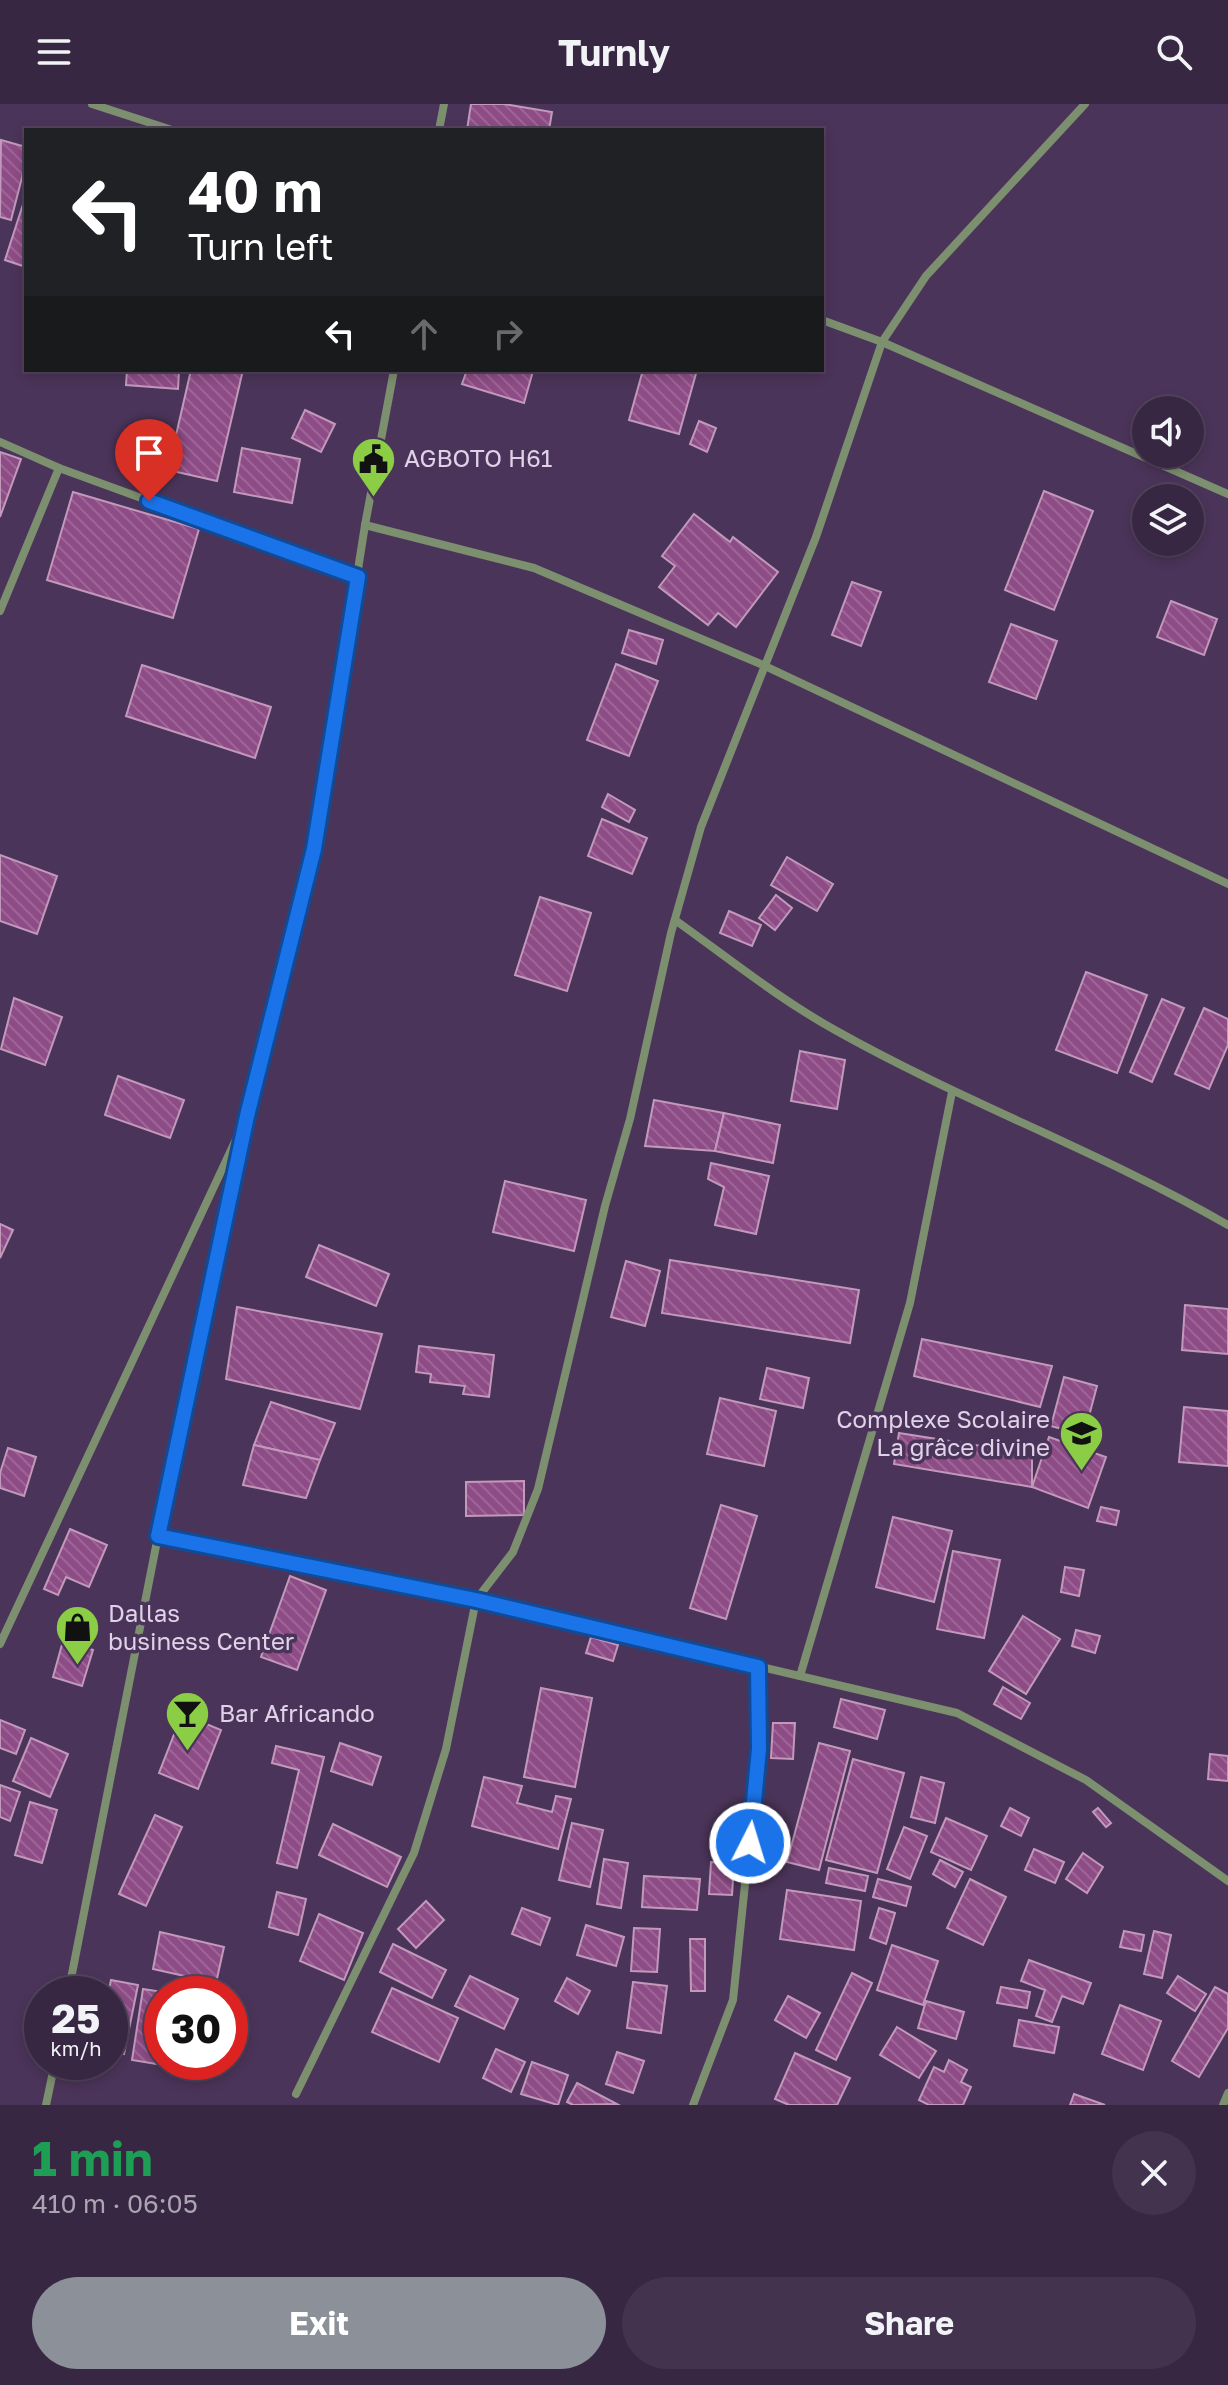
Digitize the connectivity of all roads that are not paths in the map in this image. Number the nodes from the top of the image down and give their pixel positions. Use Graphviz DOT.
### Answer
graph roads {
  1 [pos="92,104"];
  2 [pos="444,104"];
  3 [pos="1085,104"];
  4 [pos="166,128"];
  5 [pos="439,128"];
  6 [pos="824,321"];
  7 [pos="882,342"];
  8 [pos="394,372"];
  9 [pos="0,442"];
  10 [pos="59,468"];
  11 [pos="1228,494"];
  12 [pos="365,525"];
  13 [pos="358,577"];
  14 [pos="0,611"];
  15 [pos="763,665"];
  16 [pos="1228,884"];
  17 [pos="675,920"];
  18 [pos="952,1092"];
  19 [pos="247,1116"];
  20 [pos="1228,1225"];
  21 [pos="158,1536"];
  22 [pos="476,1600"];
  23 [pos="0,1644"];
  24 [pos="758,1667"];
  25 [pos="800,1676"];
  26 [pos="1228,1881"];
  27 [pos="72,1976"];
  28 [pos="51,2080"];
  29 [pos="1228,2093"];
  30 [pos="296,2094"];
  31 [pos="46,2105"];
  32 [pos="693,2105"];
  33 [pos="1223,2105"];
  1 -- 4 [label="street"];
  2 -- 5 [label="street"];
  3 -- 7 [label="street"];
  6 -- 7 [label="street"];
  7 -- 11 [label="street"];
  7 -- 15 [label="street"];
  8 -- 12 [label="street"];
  9 -- 10 [label="street"];
  10 -- 13 [label="street"];
  10 -- 14 [label="street"];
  12 -- 13 [label="street"];
  12 -- 15 [label="street"];
  13 -- 19 [label="street"];
  15 -- 16 [label="street"];
  15 -- 17 [label="street"];
  17 -- 18 [label="street"];
  17 -- 22 [label="street"];
  18 -- 20 [label="street"];
  18 -- 25 [label="street"];
  19 -- 21 [label="street"];
  19 -- 23 [label="street"];
  21 -- 22 [label="street"];
  21 -- 27 [label="street"];
  22 -- 24 [label="street"];
  22 -- 30 [label="street"];
  24 -- 25 [label="street"];
  24 -- 32 [label="street"];
  25 -- 26 [label="street"];
  28 -- 31 [label="street"];
  29 -- 33 [label="street"];
}
